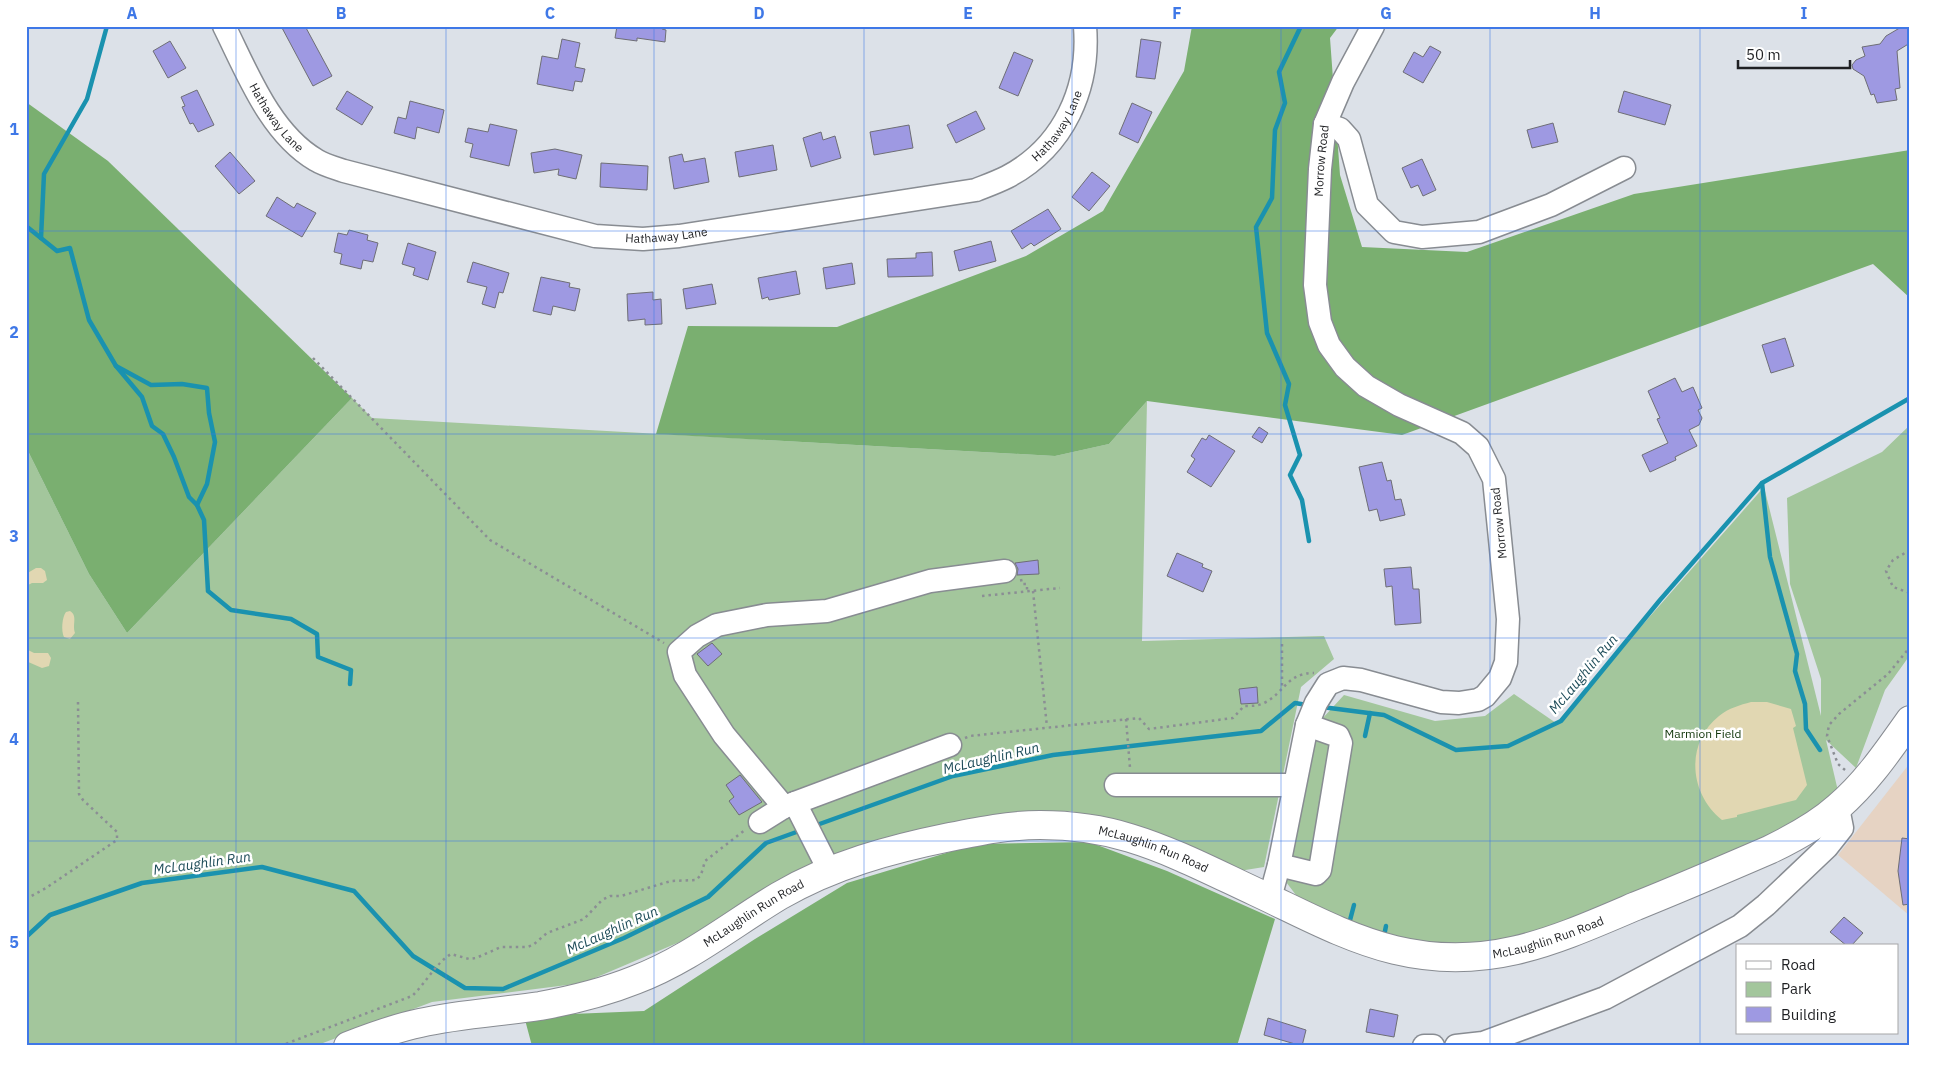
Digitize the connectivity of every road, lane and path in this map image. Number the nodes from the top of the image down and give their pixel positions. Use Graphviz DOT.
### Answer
graph roads {
  1 [pos="224,26"];
  2 [pos="1085,26"];
  3 [pos="1373,26"];
  4 [pos="1325,124"];
  5 [pos="1624,168"];
  6 [pos="313,358"];
  7 [pos="1910,550"];
  8 [pos="1013,572"];
  9 [pos="1060,588"];
  10 [pos="1033,591"];
  11 [pos="1027,592"];
  12 [pos="1910,593"];
  13 [pos="982,596"];
  14 [pos="1282,644"];
  15 [pos="1910,647"];
  16 [pos="679,652"];
  17 [pos="1282,686"];
  18 [pos="1325,688"];
  19 [pos="78,702"];
  20 [pos="1126,719"];
  21 [pos="1308,720"];
  22 [pos="1910,720"];
  23 [pos="1047,727"];
  24 [pos="950,745"];
  25 [pos="1130,765"];
  26 [pos="1861,784"];
  27 [pos="1116,785"];
  28 [pos="1294,785"];
  29 [pos="793,808"];
  30 [pos="1838,808"];
  31 [pos="760,822"];
  32 [pos="1279,864"];
  33 [pos="830,872"];
  34 [pos="1270,898"];
  35 [pos="26,899"];
  36 [pos="280,1046"];
  37 [pos="348,1046"];
  38 [pos="1424,1046"];
  39 [pos="1433,1046"];
  40 [pos="1456,1046"];
  1 -- 2 [label="street, Hathaway Lane"];
  3 -- 4 [label="street, Morrow Road"];
  4 -- 5 [label="street"];
  4 -- 18 [label="street, Morrow Road"];
  6 -- 16 [label="path"];
  7 -- 12 [label="path"];
  8 -- 11 [label="path"];
  8 -- 16 [label="street"];
  9 -- 10 [label="path"];
  10 -- 11 [label="path"];
  10 -- 23 [label="path"];
  11 -- 13 [label="path"];
  14 -- 17 [label="path"];
  15 -- 26 [label="path"];
  16 -- 29 [label="street"];
  17 -- 18 [label="path"];
  17 -- 20 [label="path"];
  18 -- 21 [label="street"];
  19 -- 35 [label="path"];
  20 -- 23 [label="path"];
  20 -- 25 [label="path"];
  21 -- 28 [label="street"];
  21 -- 32 [label="street"];
  22 -- 26 [label="main road, McLaughlin Run Road"];
  23 -- 24 [label="path"];
  24 -- 29 [label="street"];
  26 -- 30 [label="main road, McLaughlin Run Road"];
  27 -- 28 [label="street"];
  28 -- 32 [label="street"];
  29 -- 31 [label="street"];
  29 -- 33 [label="street"];
  30 -- 34 [label="main road, McLaughlin Run Road"];
  30 -- 40 [label="street"];
  31 -- 36 [label="path"];
  32 -- 34 [label="street"];
  33 -- 34 [label="main road, McLaughlin Run Road"];
  33 -- 37 [label="main road, McLaughlin Run Road"];
  38 -- 39 [label="street"];
}
